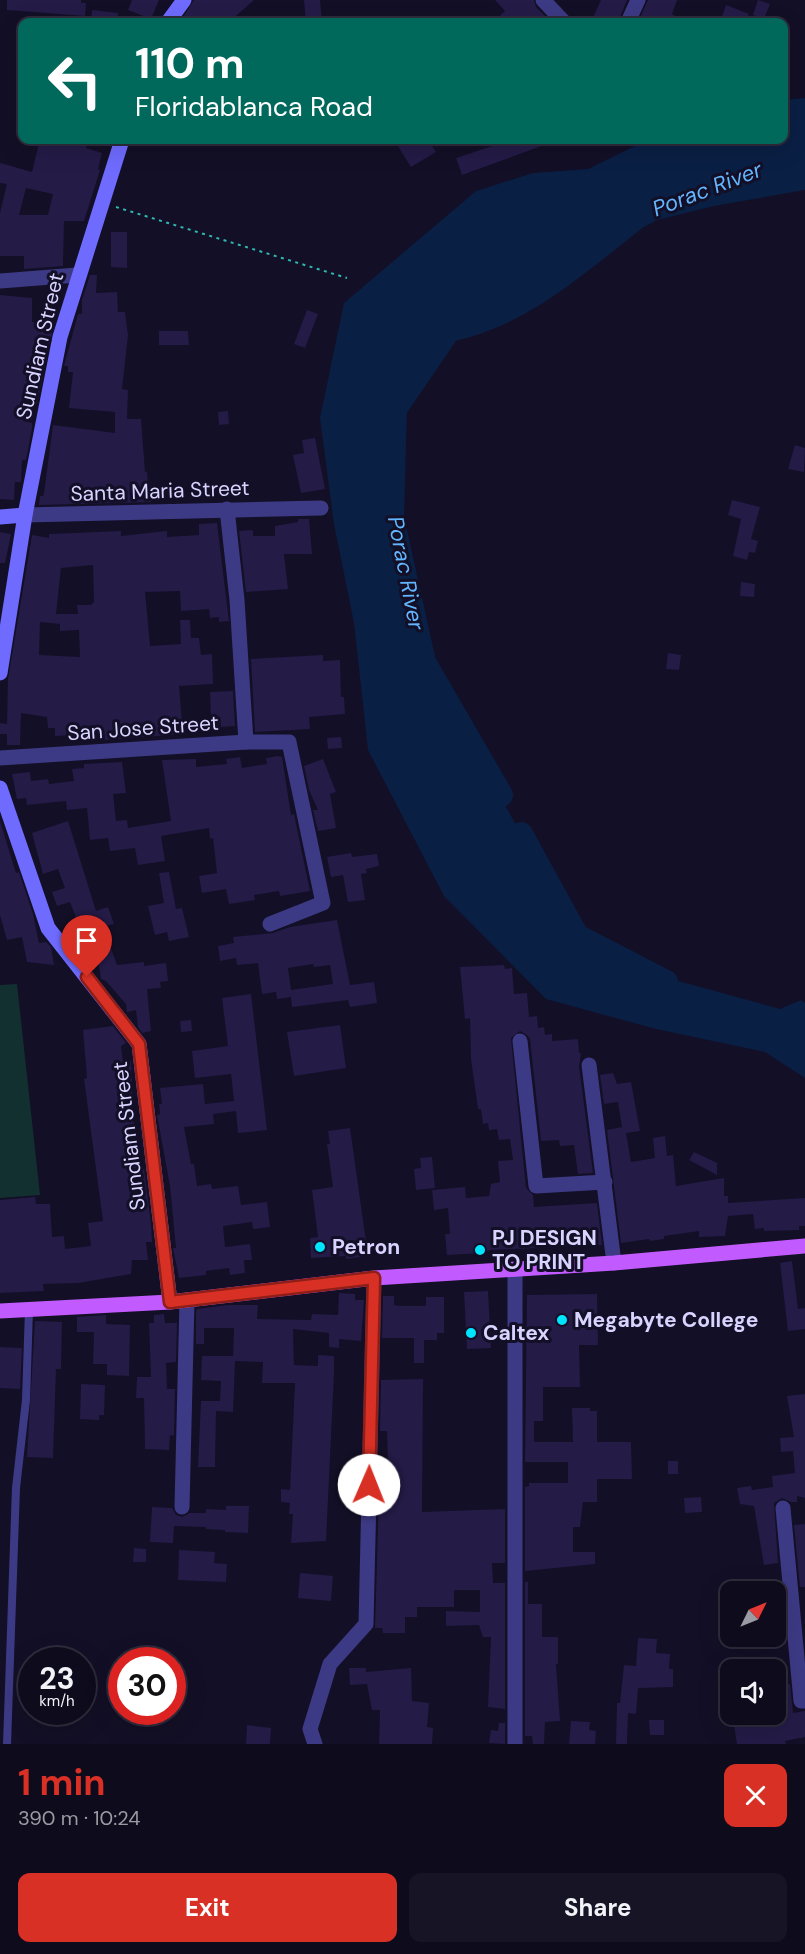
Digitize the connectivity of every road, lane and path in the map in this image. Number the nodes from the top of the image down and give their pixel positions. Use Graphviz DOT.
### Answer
graph roads {
  1 [pos="184,0"];
  2 [pos="638,0"];
  3 [pos="550,3"];
  4 [pos="171,18"];
  5 [pos="561,18"];
  6 [pos="630,18"];
  7 [pos="121,144"];
  8 [pos="101,203"];
  9 [pos="77,275"];
  10 [pos="347,278"];
  11 [pos="0,281"];
  12 [pos="321,508"];
  13 [pos="227,509"];
  14 [pos="25,515"];
  15 [pos="0,517"];
  16 [pos="0,673"];
  17 [pos="246,742"];
  18 [pos="0,758"];
  19 [pos="0,788"];
  20 [pos="270,924"];
  21 [pos="520,1041"];
  22 [pos="589,1065"];
  23 [pos="605,1182"];
  24 [pos="805,1246"];
  25 [pos="614,1263"];
  26 [pos="515,1269"];
  27 [pos="374,1278"];
  28 [pos="187,1300"];
  29 [pos="170,1302"];
  30 [pos="28,1310"];
  31 [pos="0,1311"];
  32 [pos="182,1507"];
  33 [pos="783,1508"];
  34 [pos="805,1701"];
  35 [pos="7,1744"];
  36 [pos="315,1744"];
  37 [pos="515,1744"];
  1 -- 4 [label="street"];
  2 -- 6 [label="street"];
  3 -- 5 [label="street"];
  7 -- 8 [label="street, Sundiam Street"];
  8 -- 9 [label="street, Sundiam Street"];
  8 -- 10 [label="path"];
  9 -- 11 [label="street"];
  9 -- 14 [label="street, Sundiam Street"];
  12 -- 13 [label="street, Santa Maria Street"];
  13 -- 14 [label="street, Santa Maria Street"];
  13 -- 17 [label="street"];
  14 -- 15 [label="street, Santa Maria Street"];
  14 -- 16 [label="street, Sundiam Street"];
  17 -- 18 [label="street, San Jose Street"];
  17 -- 20 [label="street, San Jose Street"];
  19 -- 29 [label="street, Sundiam Street"];
  21 -- 23 [label="street"];
  22 -- 23 [label="street"];
  23 -- 25 [label="street"];
  24 -- 25 [label="main road"];
  25 -- 26 [label="main road"];
  26 -- 27 [label="main road"];
  26 -- 37 [label="street"];
  27 -- 28 [label="main road"];
  27 -- 36 [label="street"];
  28 -- 29 [label="main road"];
  28 -- 32 [label="street"];
  29 -- 30 [label="main road"];
  30 -- 31 [label="main road"];
  30 -- 35 [label="lane"];
  33 -- 34 [label="street"];
}
